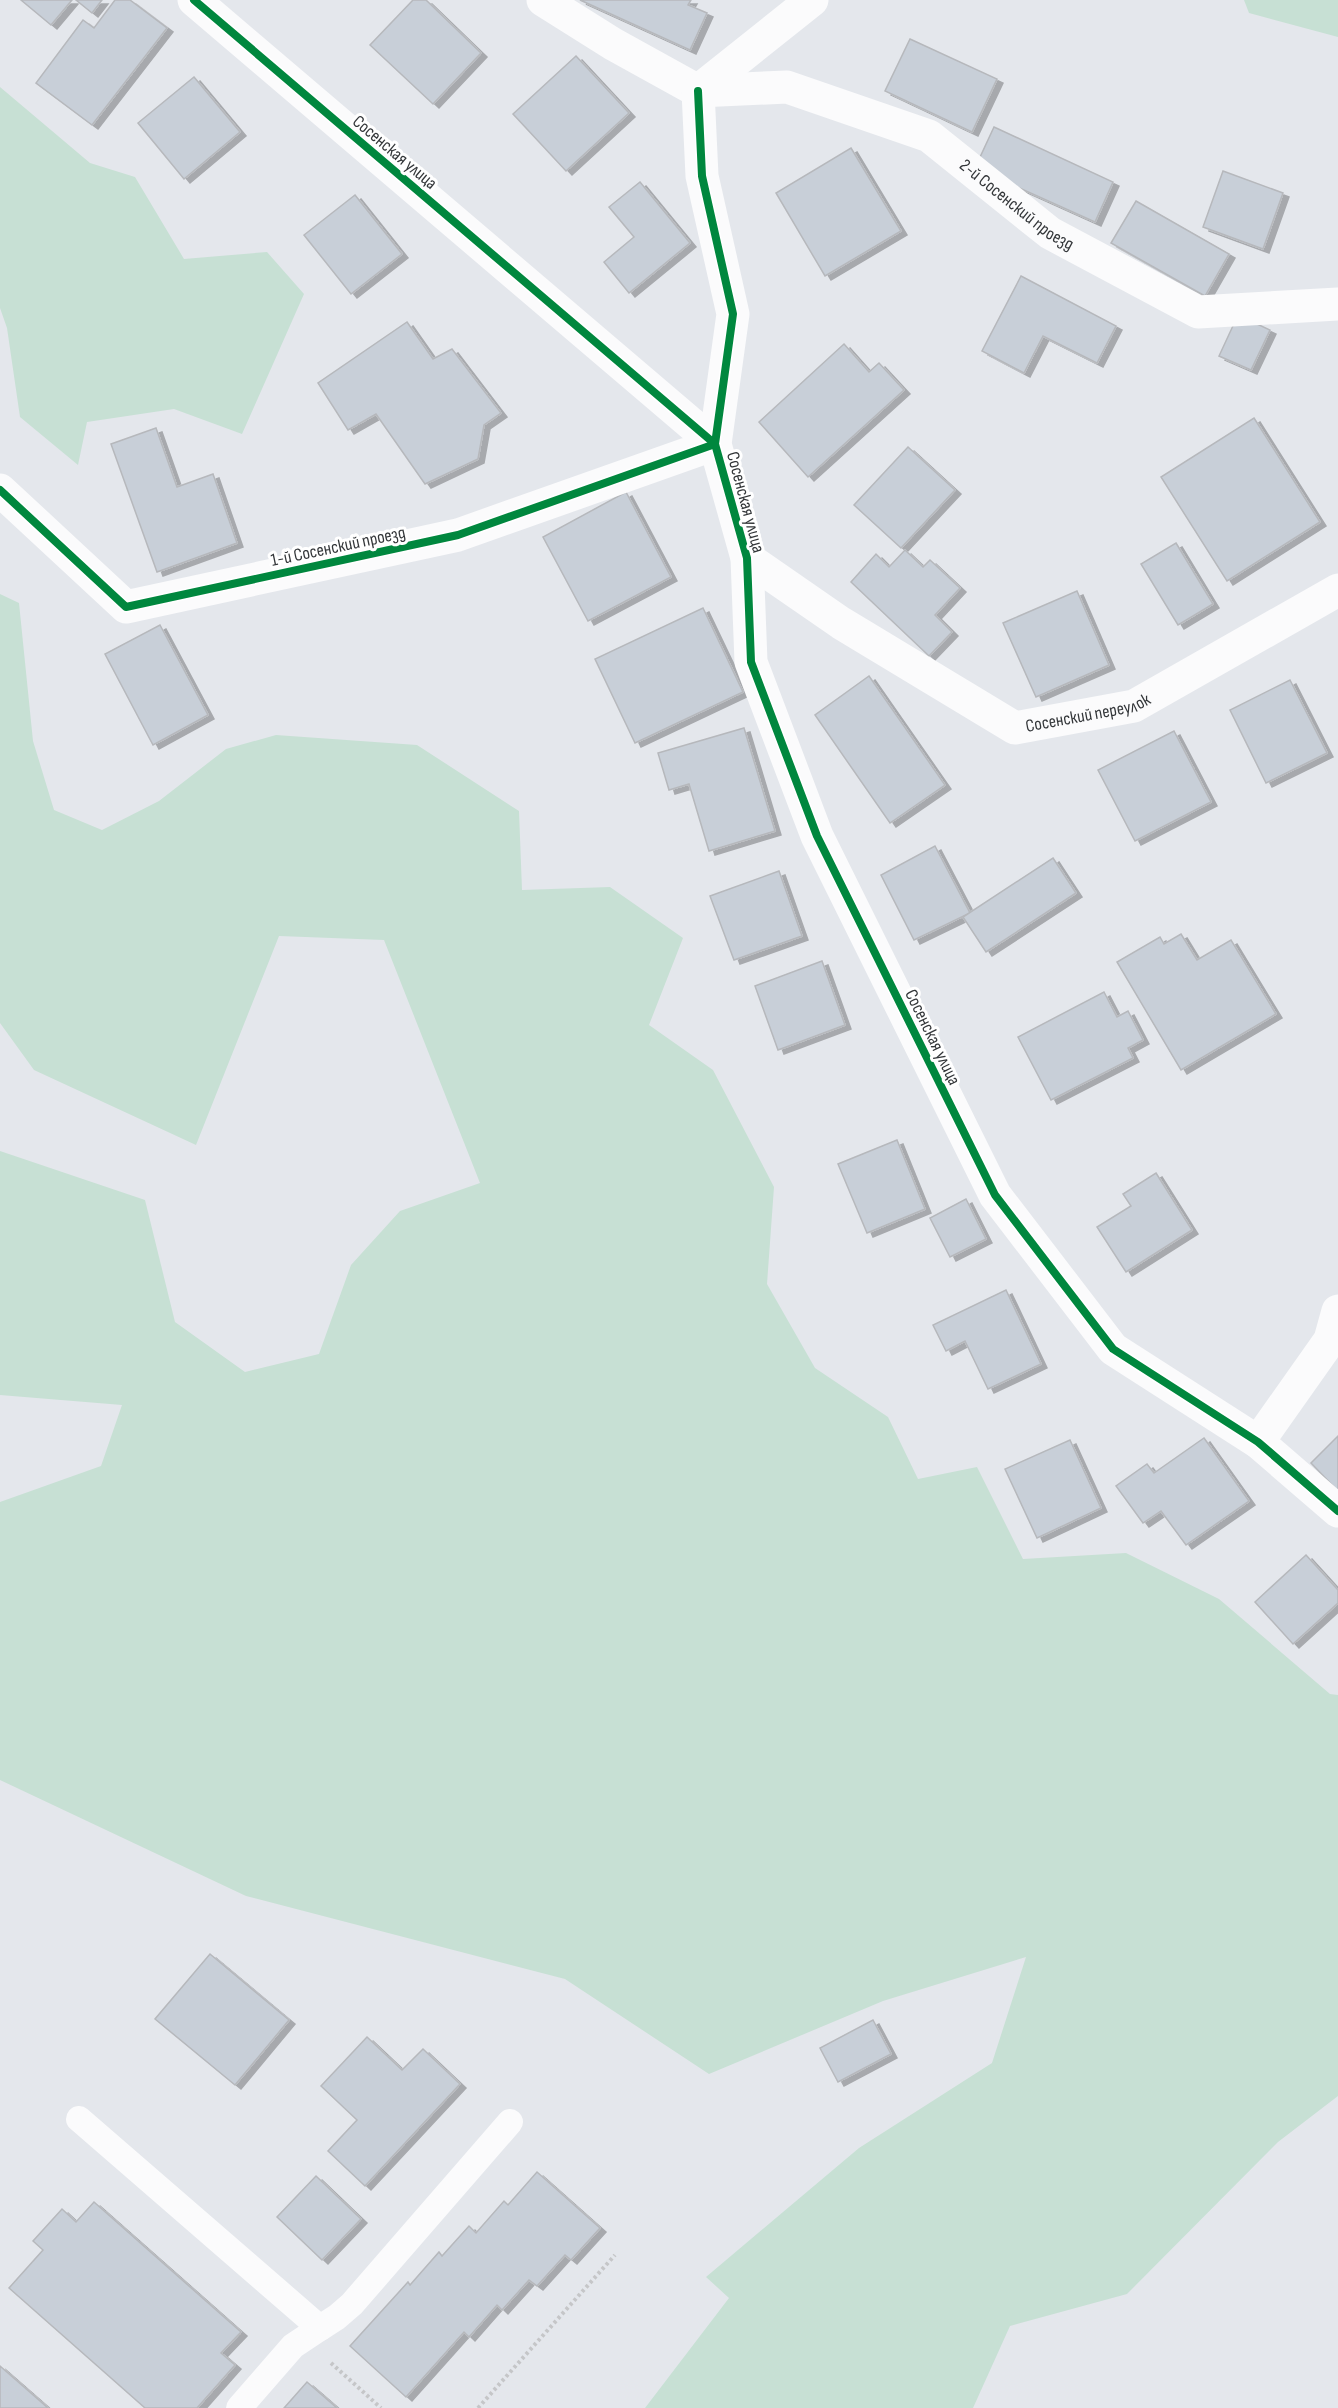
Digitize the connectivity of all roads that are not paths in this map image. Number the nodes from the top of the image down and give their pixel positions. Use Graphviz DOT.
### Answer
graph roads {
  1 [pos="194,0"];
  2 [pos="543,0"];
  3 [pos="812,0"];
  4 [pos="698,92"];
  5 [pos="1338,304"];
  6 [pos="715,444"];
  7 [pos="0,490"];
  8 [pos="747,558"];
  9 [pos="1338,590"];
  10 [pos="1338,1311"];
  11 [pos="1258,1442"];
  12 [pos="1338,1511"];
  13 [pos="79,2119"];
  14 [pos="510,2122"];
  15 [pos="312,2333"];
  16 [pos="239,2408"];
  1 -- 6 [label="street, Сосенская улица"];
  2 -- 4 [label="street"];
  3 -- 4 [label="street"];
  4 -- 5 [label="street, 2-й Сосенский проезд"];
  4 -- 6 [label="street, Сосенская улица"];
  6 -- 7 [label="street, 1-й Сосенский проезд"];
  6 -- 8 [label="street, Сосенская улица"];
  8 -- 9 [label="street, Сосенский переулок"];
  8 -- 11 [label="street, Сосенская улица"];
  10 -- 11 [label="street"];
  11 -- 12 [label="street, Сосенская улица"];
  13 -- 15 [label="lane"];
  14 -- 15 [label="lane"];
  15 -- 16 [label="lane"];
}
